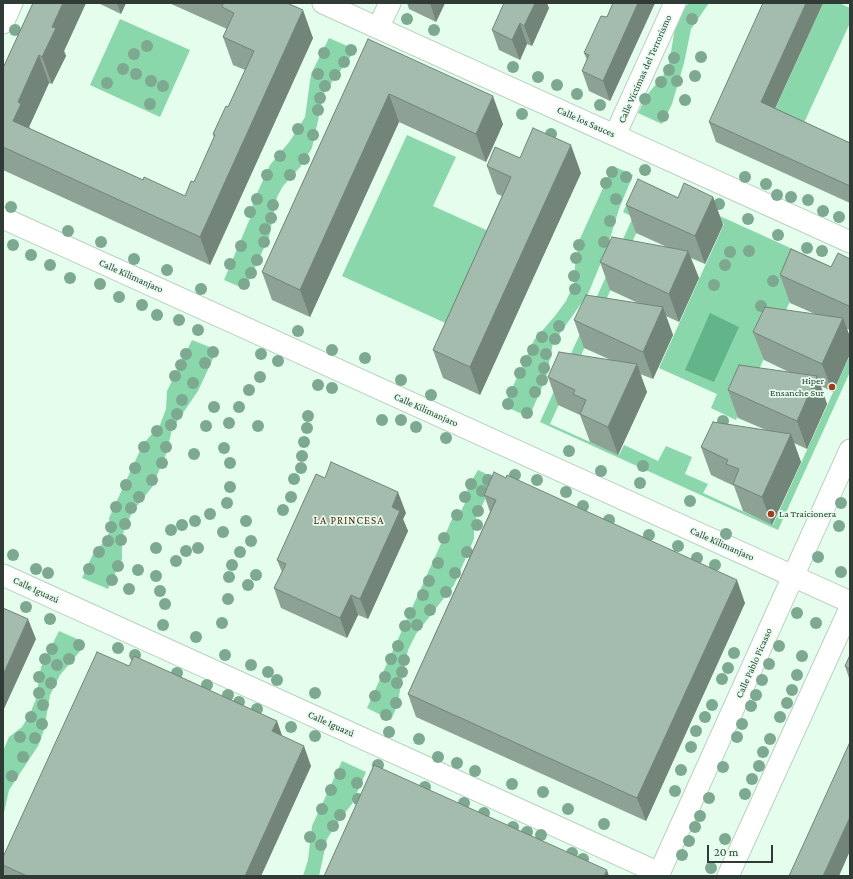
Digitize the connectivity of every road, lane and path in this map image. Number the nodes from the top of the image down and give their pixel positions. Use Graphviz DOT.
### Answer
graph roads {
  1 [pos="12,3"];
  2 [pos="323,3"];
  3 [pos="390,3"];
  4 [pos="675,3"];
  5 [pos="3,23"];
  6 [pos="378,28"];
  7 [pos="615,135"];
  8 [pos="3,218"];
  9 [pos="850,242"];
  10 [pos="850,450"];
  11 [pos="3,575"];
  12 [pos="793,576"];
  13 [pos="850,602"];
  14 [pos="850,608"];
  15 [pos="659,875"];
  16 [pos="728,876"];
  1 -- 5 [label="street"];
  2 -- 6 [label="street, Calle los Sauces"];
  3 -- 6 [label="street"];
  4 -- 7 [label="street, Calle Víctimas del Terrorismo"];
  6 -- 7 [label="street, Calle los Sauces"];
  7 -- 9 [label="street, Calle los Sauces"];
  8 -- 12 [label="street, Calle Kilimanjaro"];
  10 -- 12 [label="street, Calle Pablo Picasso"];
  11 -- 15 [label="street, Calle Iguazú"];
  12 -- 13 [label="street, Calle Kilimanjaro"];
  12 -- 15 [label="street, Calle Pablo Picasso"];
  14 -- 16 [label="street"];
}
